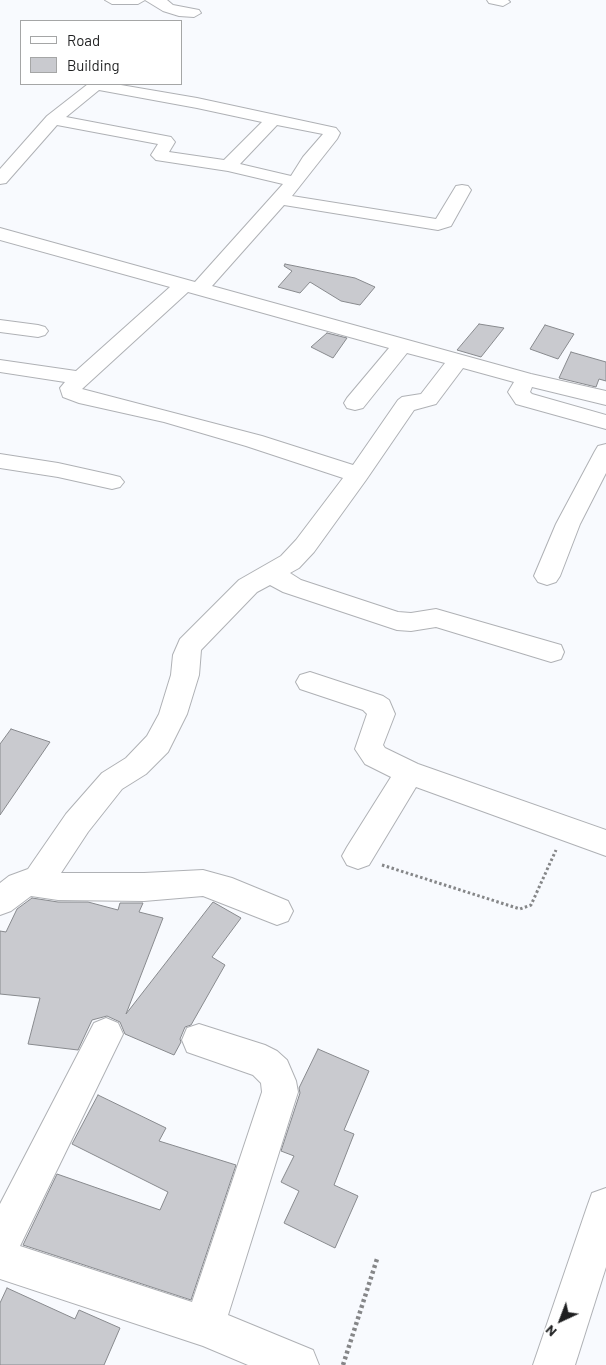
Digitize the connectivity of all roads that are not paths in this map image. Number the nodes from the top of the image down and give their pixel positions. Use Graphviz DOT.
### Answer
graph roads {
  1 [pos="112,0"];
  2 [pos="138,0"];
  3 [pos="152,0"];
  4 [pos="182,22"];
  5 [pos="97,85"];
  6 [pos="53,119"];
  7 [pos="274,119"];
  8 [pos="228,166"];
  9 [pos="0,179"];
  10 [pos="295,182"];
  11 [pos="462,190"];
  12 [pos="278,199"];
  13 [pos="0,234"];
  14 [pos="192,286"];
  15 [pos="0,326"];
  16 [pos="38,331"];
  17 [pos="402,345"];
  18 [pos="458,360"];
  19 [pos="0,366"];
  20 [pos="81,378"];
  21 [pos="526,378"];
  22 [pos="606,398"];
  23 [pos="355,403"];
  24 [pos="606,422"];
  25 [pos="606,451"];
  26 [pos="0,460"];
  27 [pos="358,475"];
  28 [pos="112,482"];
  29 [pos="269,573"];
  30 [pos="547,576"];
  31 [pos="551,652"];
  32 [pos="310,682"];
  33 [pos="409,773"];
  34 [pos="606,843"];
  35 [pos="358,856"];
  36 [pos="37,882"];
  37 [pos="0,901"];
  38 [pos="277,911"];
  39 [pos="106,1034"];
  40 [pos="199,1040"];
  41 [pos="606,1207"];
  42 [pos="0,1244"];
  43 [pos="0,1259"];
  44 [pos="204,1326"];
  45 [pos="298,1365"];
  46 [pos="554,1365"];
  1 -- 2 [label="main road"];
  3 -- 4 [label="main road"];
  5 -- 6 [label="main road"];
  5 -- 7 [label="main road"];
  6 -- 8 [label="main road"];
  6 -- 9 [label="main road"];
  7 -- 8 [label="main road"];
  7 -- 10 [label="main road"];
  8 -- 10 [label="main road"];
  10 -- 12 [label="main road"];
  11 -- 12 [label="main road"];
  12 -- 14 [label="main road"];
  13 -- 14 [label="main road"];
  14 -- 17 [label="main road"];
  14 -- 20 [label="main road"];
  15 -- 16 [label="main road"];
  17 -- 18 [label="main road"];
  17 -- 23 [label="main road"];
  18 -- 21 [label="main road"];
  18 -- 27 [label="main road"];
  19 -- 20 [label="main road"];
  20 -- 27 [label="main road"];
  21 -- 22 [label="main road"];
  21 -- 24 [label="main road"];
  25 -- 30 [label="main road"];
  26 -- 28 [label="main road"];
  27 -- 29 [label="main road"];
  29 -- 31 [label="main road"];
  29 -- 36 [label="main road"];
  32 -- 33 [label="main road"];
  33 -- 34 [label="main road"];
  33 -- 35 [label="main road"];
  36 -- 37 [label="main road"];
  36 -- 38 [label="main road"];
  39 -- 42 [label="main road"];
  40 -- 44 [label="main road"];
  41 -- 46 [label="main road"];
  43 -- 44 [label="main road"];
  44 -- 45 [label="main road"];
}
